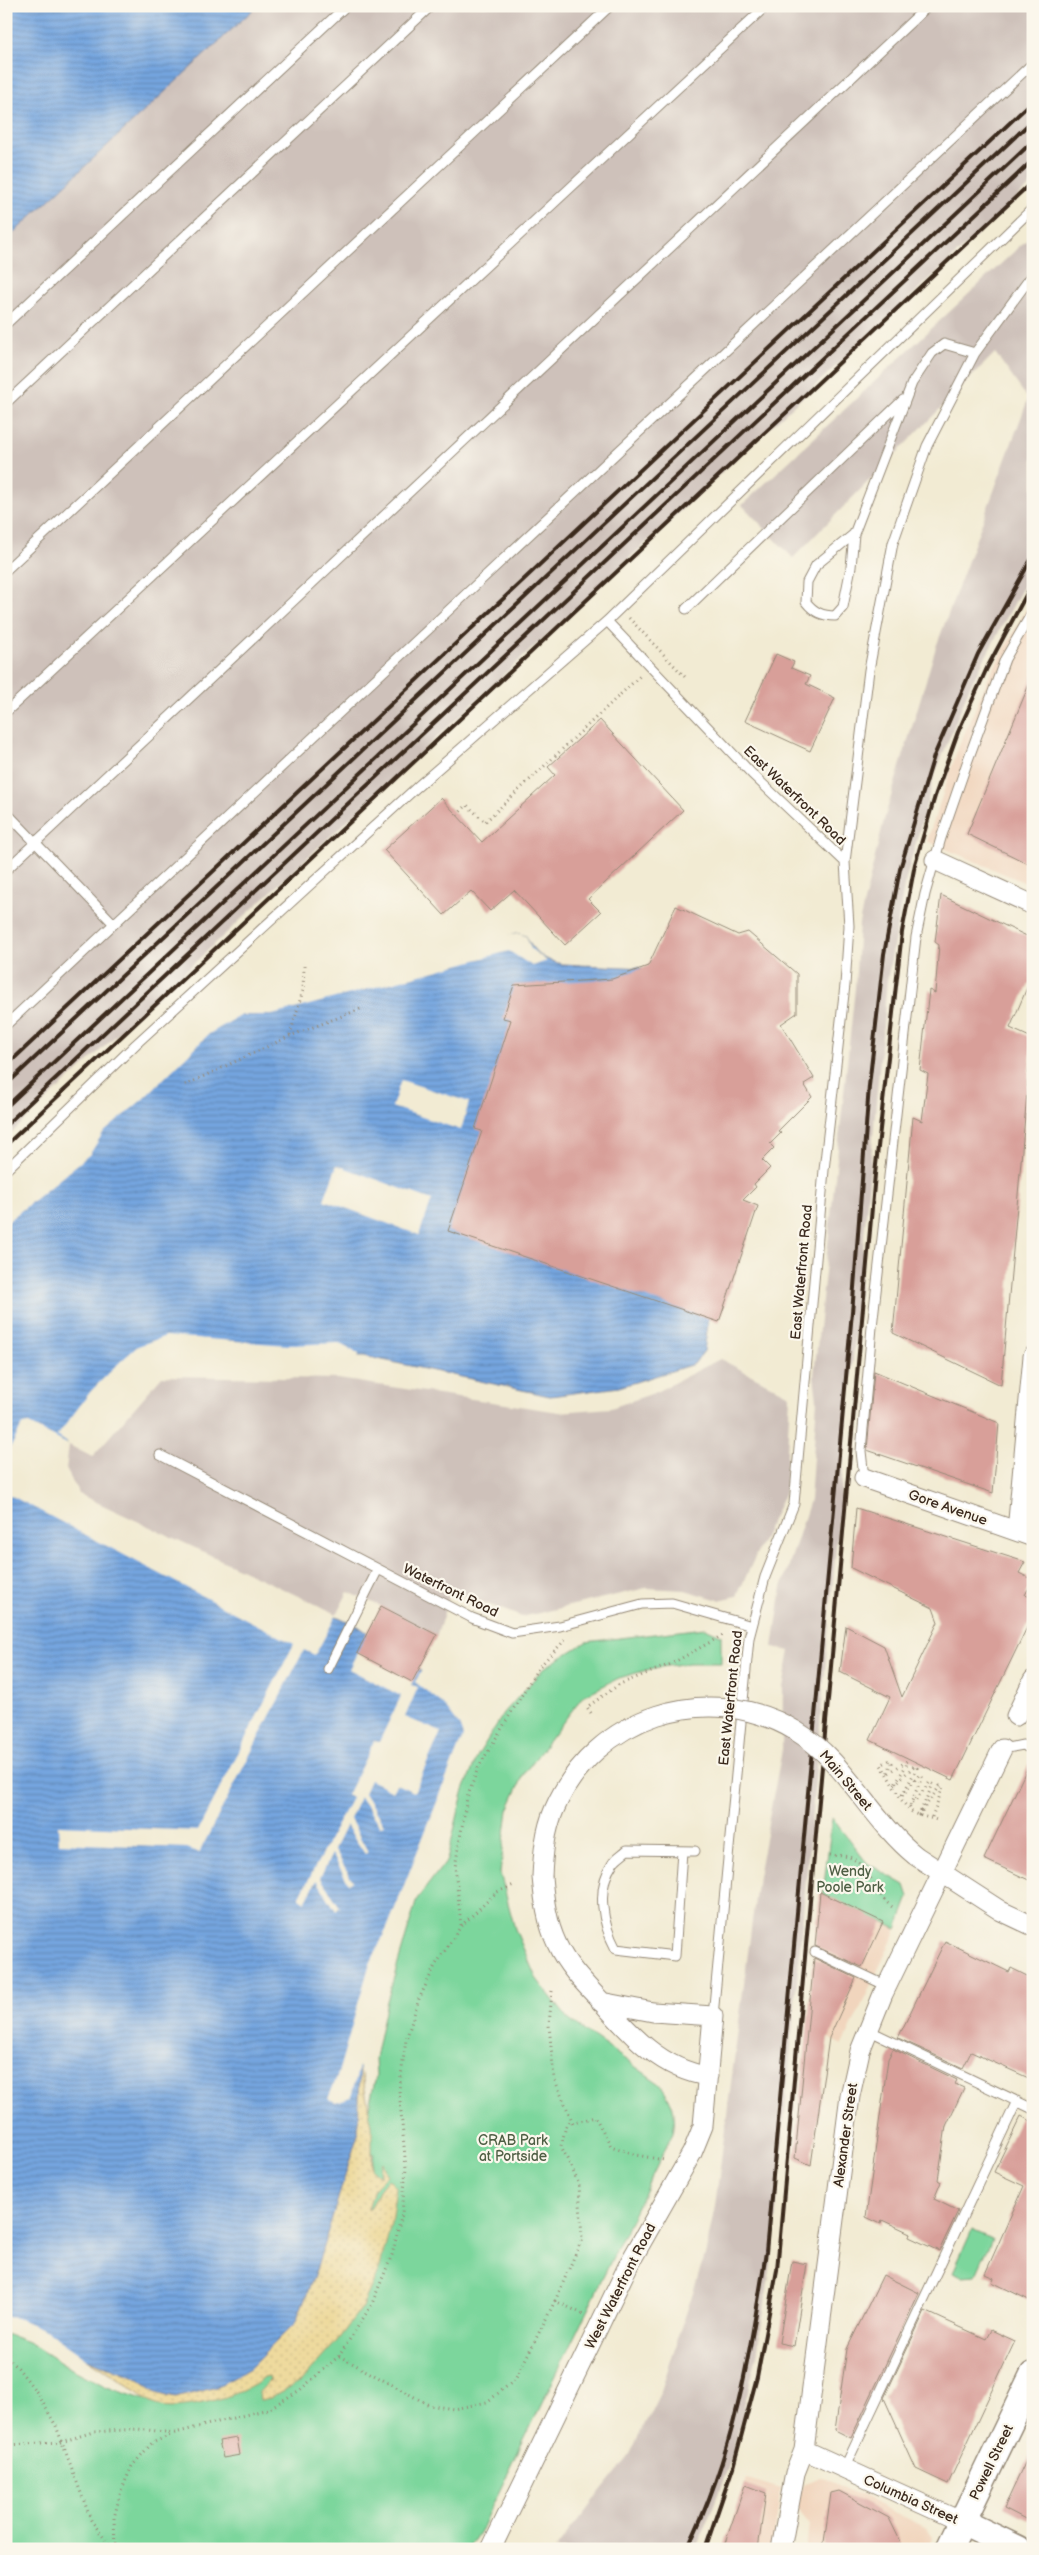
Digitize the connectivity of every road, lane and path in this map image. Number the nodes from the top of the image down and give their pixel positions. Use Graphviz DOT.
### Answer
graph roads {
  1 [pos="346,6"];
  2 [pos="431,6"];
  3 [pos="610,6"];
  4 [pos="766,6"];
  5 [pos="928,6"];
  6 [pos="1033,63"];
  7 [pos="1033,208"];
  8 [pos="1033,274"];
  9 [pos="6,324"];
  10 [pos="975,353"];
  11 [pos="907,396"];
  12 [pos="6,404"];
  13 [pos="854,534"];
  14 [pos="6,570"];
  15 [pos="686,609"];
  16 [pos="1033,611"];
  17 [pos="627,616"];
  18 [pos="606,621"];
  19 [pos="664,654"];
  20 [pos="649,667"];
  21 [pos="686,678"];
  22 [pos="6,712"];
  23 [pos="6,812"];
  24 [pos="457,815"];
  25 [pos="34,843"];
  26 [pos="935,860"];
  27 [pos="844,862"];
  28 [pos="6,870"];
  29 [pos="1033,905"];
  30 [pos="114,924"];
  31 [pos="304,966"];
  32 [pos="363,1008"];
  33 [pos="6,1025"];
  34 [pos="290,1036"];
  35 [pos="185,1085"];
  36 [pos="6,1170"];
  37 [pos="1033,1356"];
  38 [pos="160,1455"];
  39 [pos="864,1478"];
  40 [pos="1025,1534"];
  41 [pos="378,1569"];
  42 [pos="585,1620"];
  43 [pos="752,1626"];
  44 [pos="723,1636"];
  45 [pos="328,1669"];
  46 [pos="1033,1680"];
  47 [pos="591,1713"];
  48 [pos="1016,1716"];
  49 [pos="1002,1749"];
  50 [pos="1033,1750"];
  51 [pos="894,1785"];
  52 [pos="901,1797"];
  53 [pos="909,1808"];
  54 [pos="919,1815"];
  55 [pos="932,1817"];
  56 [pos="938,1822"];
  57 [pos="682,1851"];
  58 [pos="694,1851"];
  59 [pos="830,1855"];
  60 [pos="942,1874"];
  61 [pos="514,1885"];
  62 [pos="894,1908"];
  63 [pos="461,1926"];
  64 [pos="1033,1926"];
  65 [pos="815,1952"];
  66 [pos="886,1986"];
  67 [pos="552,1991"];
  68 [pos="601,2002"];
  69 [pos="713,2016"];
  70 [pos="867,2030"];
  71 [pos="708,2076"];
  72 [pos="1017,2101"];
  73 [pos="1033,2109"];
  74 [pos="570,2118"];
  75 [pos="664,2160"];
  76 [pos="555,2301"];
  77 [pos="587,2316"];
  78 [pos="339,2356"];
  79 [pos="6,2358"];
  80 [pos="1033,2375"];
  81 [pos="175,2433"];
  82 [pos="61,2442"];
  83 [pos="6,2445"];
  84 [pos="804,2450"];
  85 [pos="844,2469"];
  86 [pos="962,2522"];
  87 [pos="114,2549"];
  88 [pos="492,2549"];
  89 [pos="782,2549"];
  90 [pos="949,2549"];
  91 [pos="1018,2549"];
  1 -- 9 [label="lane"];
  2 -- 12 [label="lane"];
  3 -- 14 [label="lane"];
  4 -- 22 [label="lane"];
  5 -- 25 [label="lane"];
  6 -- 30 [label="lane"];
  7 -- 18 [label="lane"];
  8 -- 10 [label="lane"];
  10 -- 11 [label="lane"];
  10 -- 27 [label="lane"];
  11 -- 13 [label="lane"];
  11 -- 15 [label="lane"];
  13 -- 13 [label="lane"];
  16 -- 26 [label="lane"];
  17 -- 19 [label="path"];
  18 -- 20 [label="lane, East Waterfront Road"];
  18 -- 36 [label="lane"];
  19 -- 20 [label="path"];
  19 -- 21 [label="path"];
  20 -- 24 [label="path"];
  20 -- 27 [label="lane, East Waterfront Road"];
  23 -- 25 [label="lane"];
  25 -- 28 [label="lane"];
  25 -- 30 [label="lane"];
  26 -- 29 [label="street"];
  26 -- 39 [label="lane"];
  27 -- 43 [label="lane, East Waterfront Road"];
  30 -- 33 [label="lane"];
  31 -- 34 [label="path"];
  32 -- 34 [label="path"];
  34 -- 35 [label="path"];
  37 -- 40 [label="street"];
  38 -- 41 [label="lane, Waterfront Road"];
  39 -- 40 [label="street, Gore Avenue"];
  41 -- 42 [label="lane, Waterfront Road"];
  41 -- 45 [label="lane"];
  42 -- 43 [label="lane, Waterfront Road"];
  42 -- 63 [label="path"];
  43 -- 69 [label="lane, East Waterfront Road"];
  44 -- 47 [label="path"];
  46 -- 48 [label="street"];
  49 -- 50 [label="lane"];
  49 -- 60 [label="street, Alexander Street"];
  51 -- 51 [label="path"];
  51 -- 52 [label="path"];
  51 -- 52 [label="path"];
  52 -- 53 [label="path"];
  52 -- 53 [label="path"];
  53 -- 54 [label="path"];
  53 -- 54 [label="path"];
  54 -- 55 [label="path"];
  54 -- 55 [label="path"];
  55 -- 56 [label="path"];
  57 -- 57 [label="lane"];
  57 -- 58 [label="lane"];
  59 -- 62 [label="path"];
  60 -- 64 [label="street, Main Street"];
  60 -- 66 [label="street, Alexander Street"];
  60 -- 68 [label="street, Main Street, bridge"];
  61 -- 63 [label="path"];
  63 -- 78 [label="path"];
  65 -- 66 [label="lane"];
  66 -- 70 [label="street, Alexander Street"];
  67 -- 74 [label="path"];
  68 -- 69 [label="street"];
  68 -- 71 [label="street, Main Street"];
  69 -- 71 [label="street, West Waterfront Road"];
  70 -- 72 [label="lane"];
  70 -- 84 [label="street, Alexander Street"];
  71 -- 88 [label="street, West Waterfront Road"];
  72 -- 73 [label="lane"];
  72 -- 85 [label="lane"];
  74 -- 75 [label="path"];
  74 -- 76 [label="path"];
  76 -- 77 [label="path"];
  76 -- 78 [label="path"];
  78 -- 81 [label="path"];
  79 -- 82 [label="path"];
  80 -- 86 [label="main road, Powell Street"];
  81 -- 82 [label="path"];
  81 -- 87 [label="path"];
  82 -- 83 [label="path"];
  82 -- 87 [label="path"];
  84 -- 85 [label="street, Columbia Street"];
  84 -- 89 [label="street, Alexander Street"];
  85 -- 86 [label="street, Columbia Street"];
  86 -- 90 [label="main road, Powell Street"];
  86 -- 91 [label="main road, Columbia Street"];
}
